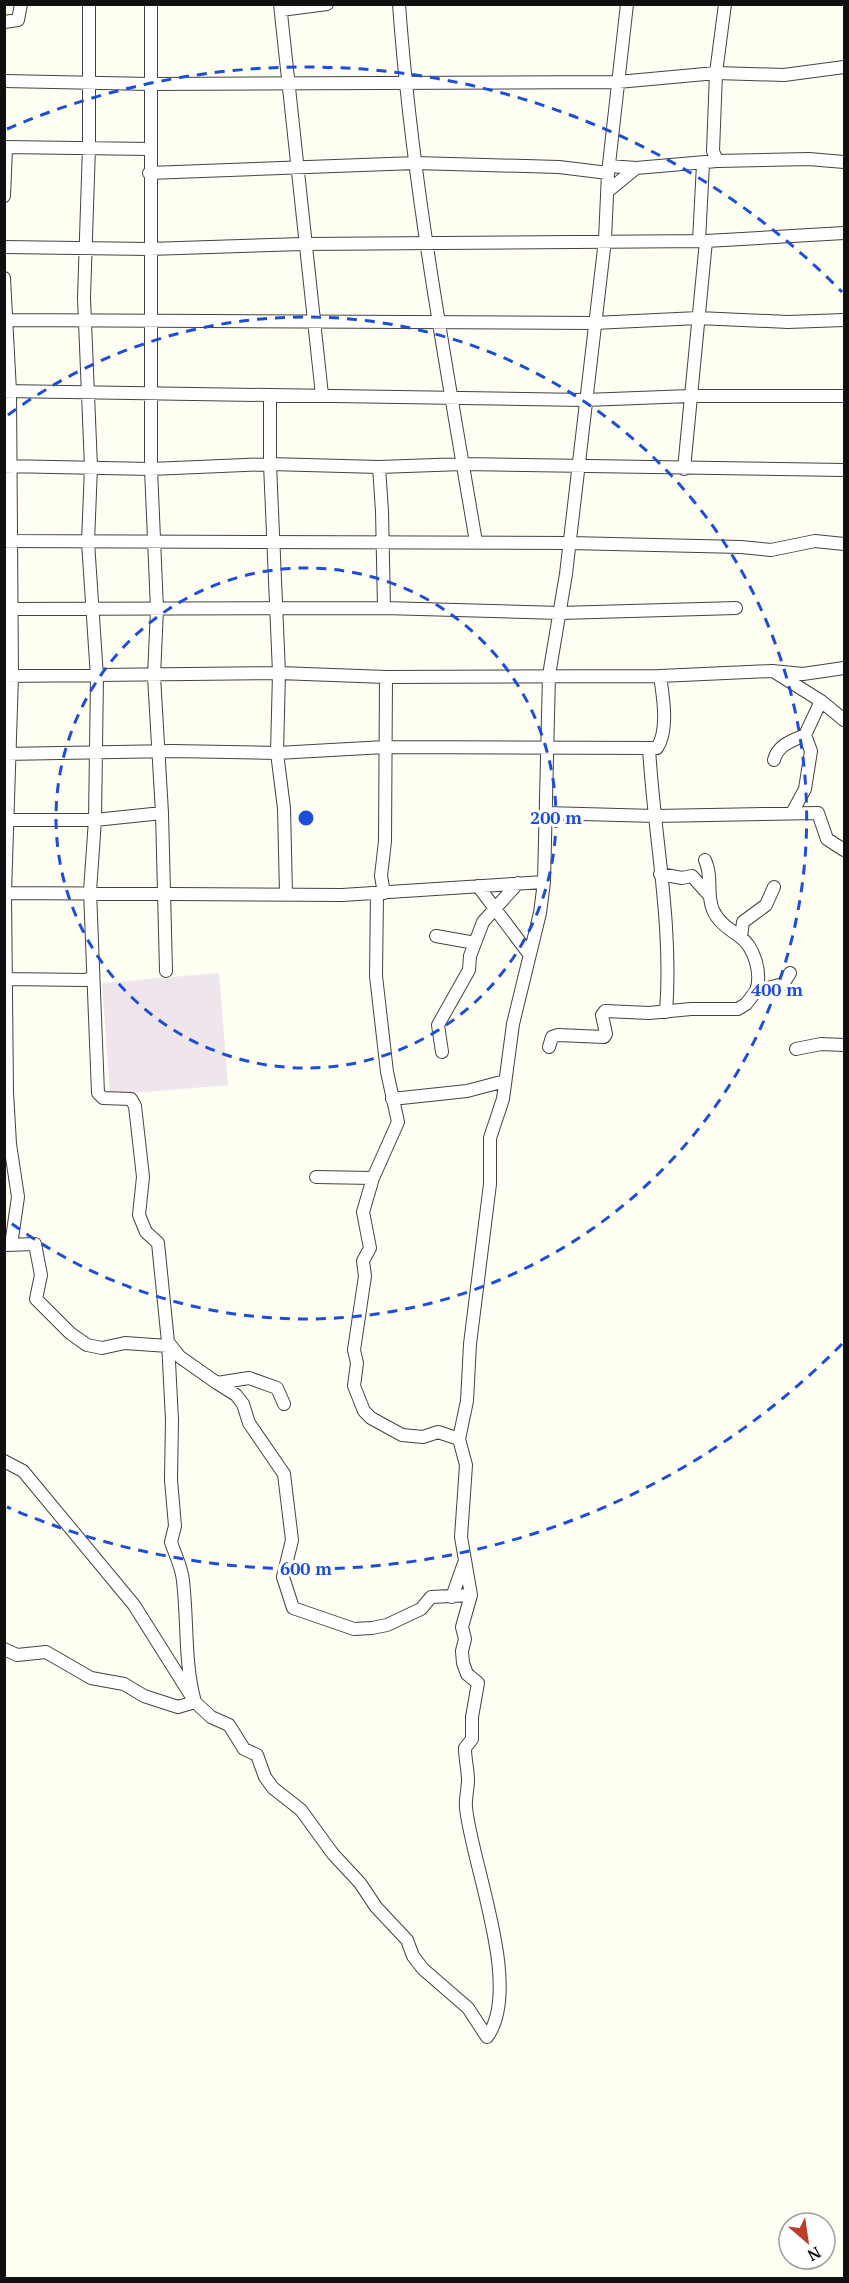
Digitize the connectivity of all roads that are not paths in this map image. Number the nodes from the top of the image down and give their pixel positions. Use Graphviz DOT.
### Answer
graph roads {
  1 [pos="21,4"];
  2 [pos="89,4"];
  3 [pos="151,4"];
  4 [pos="327,4"];
  5 [pos="399,4"];
  6 [pos="627,4"];
  7 [pos="725,4"];
  8 [pos="280,7"];
  9 [pos="4,22"];
  10 [pos="844,67"];
  11 [pos="716,73"];
  12 [pos="4,81"];
  13 [pos="286,82"];
  14 [pos="618,82"];
  15 [pos="87,83"];
  16 [pos="405,83"];
  17 [pos="150,84"];
  18 [pos="5,147"];
  19 [pos="89,147"];
  20 [pos="150,149"];
  21 [pos="717,161"];
  22 [pos="844,162"];
  23 [pos="416,163"];
  24 [pos="704,164"];
  25 [pos="295,167"];
  26 [pos="636,168"];
  27 [pos="609,169"];
  28 [pos="149,173"];
  29 [pos="608,191"];
  30 [pos="4,196"];
  31 [pos="844,233"];
  32 [pos="604,240"];
  33 [pos="702,241"];
  34 [pos="426,243"];
  35 [pos="303,244"];
  36 [pos="4,247"];
  37 [pos="86,248"];
  38 [pos="149,249"];
  39 [pos="4,278"];
  40 [pos="698,318"];
  41 [pos="150,319"];
  42 [pos="6,320"];
  43 [pos="85,320"];
  44 [pos="314,320"];
  45 [pos="844,320"];
  46 [pos="438,321"];
  47 [pos="594,323"];
  48 [pos="7,391"];
  49 [pos="88,392"];
  50 [pos="151,392"];
  51 [pos="322,395"];
  52 [pos="270,396"];
  53 [pos="452,396"];
  54 [pos="690,396"];
  55 [pos="844,396"];
  56 [pos="585,400"];
  57 [pos="270,464"];
  58 [pos="463,464"];
  59 [pos="7,466"];
  60 [pos="91,467"];
  61 [pos="379,467"];
  62 [pos="577,467"];
  63 [pos="151,469"];
  64 [pos="684,469"];
  65 [pos="844,470"];
  66 [pos="8,541"];
  67 [pos="383,541"];
  68 [pos="88,542"];
  69 [pos="477,542"];
  70 [pos="154,543"];
  71 [pos="275,543"];
  72 [pos="569,543"];
  73 [pos="844,544"];
  74 [pos="92,608"];
  75 [pos="276,608"];
  76 [pos="384,608"];
  77 [pos="736,608"];
  78 [pos="8,609"];
  79 [pos="157,609"];
  80 [pos="560,613"];
  81 [pos="844,668"];
  82 [pos="772,671"];
  83 [pos="279,673"];
  84 [pos="549,675"];
  85 [pos="631,675"];
  86 [pos="8,676"];
  87 [pos="154,676"];
  88 [pos="660,676"];
  89 [pos="97,677"];
  90 [pos="386,678"];
  91 [pos="663,695"];
  92 [pos="821,701"];
  93 [pos="844,720"];
  94 [pos="805,735"];
  95 [pos="385,747"];
  96 [pos="547,747"];
  97 [pos="649,748"];
  98 [pos="157,752"];
  99 [pos="95,753"];
  100 [pos="277,753"];
  101 [pos="7,754"];
  102 [pos="774,760"];
  103 [pos="162,813"];
  104 [pos="546,813"];
  105 [pos="792,813"];
  106 [pos="655,816"];
  107 [pos="6,820"];
  108 [pos="95,820"];
  109 [pos="844,850"];
  110 [pos="705,860"];
  111 [pos="660,874"];
  112 [pos="544,882"];
  113 [pos="518,883"];
  114 [pos="478,886"];
  115 [pos="774,887"];
  116 [pos="90,891"];
  117 [pos="5,893"];
  118 [pos="380,893"];
  119 [pos="164,894"];
  120 [pos="286,894"];
  121 [pos="709,895"];
  122 [pos="496,908"];
  123 [pos="436,936"];
  124 [pos="741,937"];
  125 [pos="474,942"];
  126 [pos="530,954"];
  127 [pos="166,971"];
  128 [pos="790,973"];
  129 [pos="93,977"];
  130 [pos="5,979"];
  131 [pos="756,991"];
  132 [pos="666,1012"];
  133 [pos="844,1045"];
  134 [pos="549,1047"];
  135 [pos="796,1049"];
  136 [pos="442,1052"];
  137 [pos="505,1081"];
  138 [pos="392,1099"];
  139 [pos="6,1120"];
  140 [pos="316,1177"];
  141 [pos="373,1178"];
  142 [pos="8,1245"];
  143 [pos="168,1344"];
  144 [pos="217,1383"];
  145 [pos="284,1404"];
  146 [pos="459,1439"];
  147 [pos="4,1461"];
  148 [pos="464,1563"];
  149 [pos="452,1597"];
  150 [pos="468,1601"];
  151 [pos="4,1649"];
  152 [pos="195,1702"];
  1 -- 9 [label="street"];
  2 -- 15 [label="street"];
  3 -- 17 [label="street"];
  4 -- 8 [label="street"];
  5 -- 16 [label="street"];
  6 -- 14 [label="street"];
  7 -- 11 [label="street"];
  8 -- 13 [label="street"];
  10 -- 11 [label="street"];
  11 -- 14 [label="street"];
  11 -- 21 [label="street"];
  12 -- 15 [label="street"];
  13 -- 16 [label="street"];
  13 -- 17 [label="street"];
  13 -- 25 [label="street"];
  14 -- 16 [label="street"];
  14 -- 27 [label="street"];
  15 -- 17 [label="street"];
  15 -- 19 [label="street"];
  16 -- 23 [label="street"];
  17 -- 20 [label="street"];
  18 -- 19 [label="street"];
  18 -- 30 [label="street"];
  19 -- 20 [label="street"];
  19 -- 37 [label="street"];
  20 -- 28 [label="street"];
  21 -- 22 [label="street"];
  21 -- 24 [label="street"];
  23 -- 25 [label="street"];
  23 -- 27 [label="street"];
  23 -- 34 [label="street"];
  24 -- 26 [label="street"];
  24 -- 33 [label="street"];
  25 -- 28 [label="street"];
  25 -- 35 [label="street"];
  26 -- 27 [label="street"];
  26 -- 29 [label="street"];
  27 -- 29 [label="street"];
  28 -- 38 [label="street"];
  29 -- 32 [label="street"];
  31 -- 33 [label="street"];
  32 -- 33 [label="street"];
  32 -- 34 [label="street"];
  32 -- 47 [label="street"];
  33 -- 40 [label="street"];
  34 -- 35 [label="street"];
  34 -- 46 [label="street"];
  35 -- 38 [label="street"];
  35 -- 44 [label="street"];
  36 -- 37 [label="street"];
  37 -- 38 [label="street"];
  37 -- 43 [label="street"];
  38 -- 41 [label="street"];
  39 -- 42 [label="street"];
  40 -- 45 [label="street"];
  40 -- 47 [label="street"];
  40 -- 54 [label="street"];
  41 -- 43 [label="street"];
  41 -- 44 [label="street"];
  41 -- 50 [label="street"];
  42 -- 43 [label="street"];
  42 -- 48 [label="street"];
  43 -- 49 [label="street"];
  44 -- 46 [label="street"];
  44 -- 51 [label="street"];
  46 -- 47 [label="street"];
  46 -- 53 [label="street"];
  47 -- 56 [label="street"];
  48 -- 49 [label="street"];
  48 -- 59 [label="street"];
  49 -- 50 [label="street"];
  49 -- 60 [label="street"];
  50 -- 52 [label="street"];
  50 -- 63 [label="street"];
  51 -- 52 [label="street"];
  51 -- 53 [label="street"];
  52 -- 57 [label="street"];
  53 -- 56 [label="street"];
  53 -- 58 [label="street"];
  54 -- 55 [label="street"];
  54 -- 56 [label="street"];
  54 -- 64 [label="street"];
  56 -- 62 [label="street"];
  57 -- 61 [label="street"];
  57 -- 63 [label="street"];
  57 -- 71 [label="street"];
  58 -- 61 [label="street"];
  58 -- 62 [label="street"];
  58 -- 69 [label="street"];
  59 -- 60 [label="street"];
  59 -- 66 [label="street"];
  60 -- 63 [label="street"];
  60 -- 68 [label="street"];
  61 -- 67 [label="street"];
  62 -- 64 [label="street"];
  62 -- 72 [label="street"];
  63 -- 70 [label="street"];
  64 -- 65 [label="street"];
  66 -- 68 [label="street"];
  66 -- 78 [label="street"];
  67 -- 69 [label="street"];
  67 -- 71 [label="street"];
  67 -- 76 [label="street"];
  68 -- 70 [label="street"];
  68 -- 74 [label="street"];
  69 -- 72 [label="street"];
  70 -- 71 [label="street"];
  70 -- 79 [label="street"];
  71 -- 75 [label="street"];
  72 -- 73 [label="street"];
  72 -- 80 [label="street"];
  74 -- 78 [label="street"];
  74 -- 79 [label="street"];
  74 -- 89 [label="street"];
  75 -- 76 [label="street"];
  75 -- 79 [label="street"];
  75 -- 83 [label="street"];
  76 -- 80 [label="street"];
  77 -- 80 [label="street"];
  78 -- 86 [label="street"];
  79 -- 87 [label="street"];
  80 -- 84 [label="street"];
  81 -- 82 [label="street"];
  82 -- 88 [label="street"];
  82 -- 92 [label="street"];
  83 -- 87 [label="street"];
  83 -- 90 [label="street"];
  83 -- 100 [label="street"];
  84 -- 85 [label="street"];
  84 -- 90 [label="street"];
  84 -- 96 [label="street"];
  85 -- 88 [label="street"];
  85 -- 91 [label="street"];
  86 -- 89 [label="street"];
  86 -- 101 [label="street"];
  87 -- 89 [label="street"];
  87 -- 98 [label="street"];
  88 -- 91 [label="street"];
  89 -- 99 [label="street"];
  90 -- 95 [label="street"];
  91 -- 97 [label="street"];
  92 -- 93 [label="street"];
  92 -- 94 [label="street"];
  94 -- 102 [label="street"];
  94 -- 105 [label="street"];
  95 -- 96 [label="street"];
  95 -- 100 [label="street"];
  95 -- 118 [label="street"];
  96 -- 97 [label="street"];
  96 -- 104 [label="street"];
  97 -- 106 [label="street"];
  98 -- 99 [label="street"];
  98 -- 100 [label="street"];
  98 -- 103 [label="street"];
  99 -- 101 [label="street"];
  99 -- 108 [label="street"];
  100 -- 120 [label="street"];
  101 -- 107 [label="street"];
  103 -- 108 [label="street"];
  103 -- 119 [label="street"];
  104 -- 106 [label="street"];
  104 -- 112 [label="street"];
  105 -- 106 [label="street"];
  105 -- 109 [label="street"];
  106 -- 111 [label="street"];
  107 -- 108 [label="street"];
  107 -- 117 [label="street"];
  108 -- 116 [label="street"];
  110 -- 121 [label="street"];
  111 -- 121 [label="street"];
  111 -- 132 [label="street"];
  112 -- 113 [label="street"];
  112 -- 126 [label="street"];
  113 -- 114 [label="street"];
  113 -- 122 [label="street"];
  114 -- 118 [label="street"];
  114 -- 122 [label="street"];
  115 -- 124 [label="street"];
  116 -- 117 [label="street"];
  116 -- 119 [label="street"];
  116 -- 129 [label="street"];
  117 -- 130 [label="street"];
  118 -- 120 [label="street"];
  118 -- 138 [label="street"];
  119 -- 120 [label="street"];
  119 -- 127 [label="street"];
  121 -- 124 [label="street"];
  122 -- 125 [label="street"];
  122 -- 126 [label="street"];
  123 -- 125 [label="street"];
  124 -- 131 [label="street"];
  125 -- 136 [label="street"];
  126 -- 137 [label="street"];
  128 -- 131 [label="street"];
  129 -- 130 [label="street"];
  129 -- 143 [label="street"];
  130 -- 139 [label="street"];
  131 -- 132 [label="street"];
  132 -- 134 [label="street"];
  133 -- 135 [label="street"];
  137 -- 138 [label="street"];
  137 -- 146 [label="street"];
  138 -- 141 [label="street"];
  139 -- 142 [label="street"];
  140 -- 141 [label="street"];
  141 -- 146 [label="street"];
  142 -- 143 [label="street"];
  143 -- 144 [label="street"];
  143 -- 152 [label="street"];
  144 -- 145 [label="street"];
  144 -- 149 [label="street"];
  146 -- 148 [label="street"];
  147 -- 152 [label="street"];
  148 -- 149 [label="street"];
  148 -- 150 [label="street"];
  149 -- 150 [label="street"];
  150 -- 152 [label="street"];
  151 -- 152 [label="street"];
}
